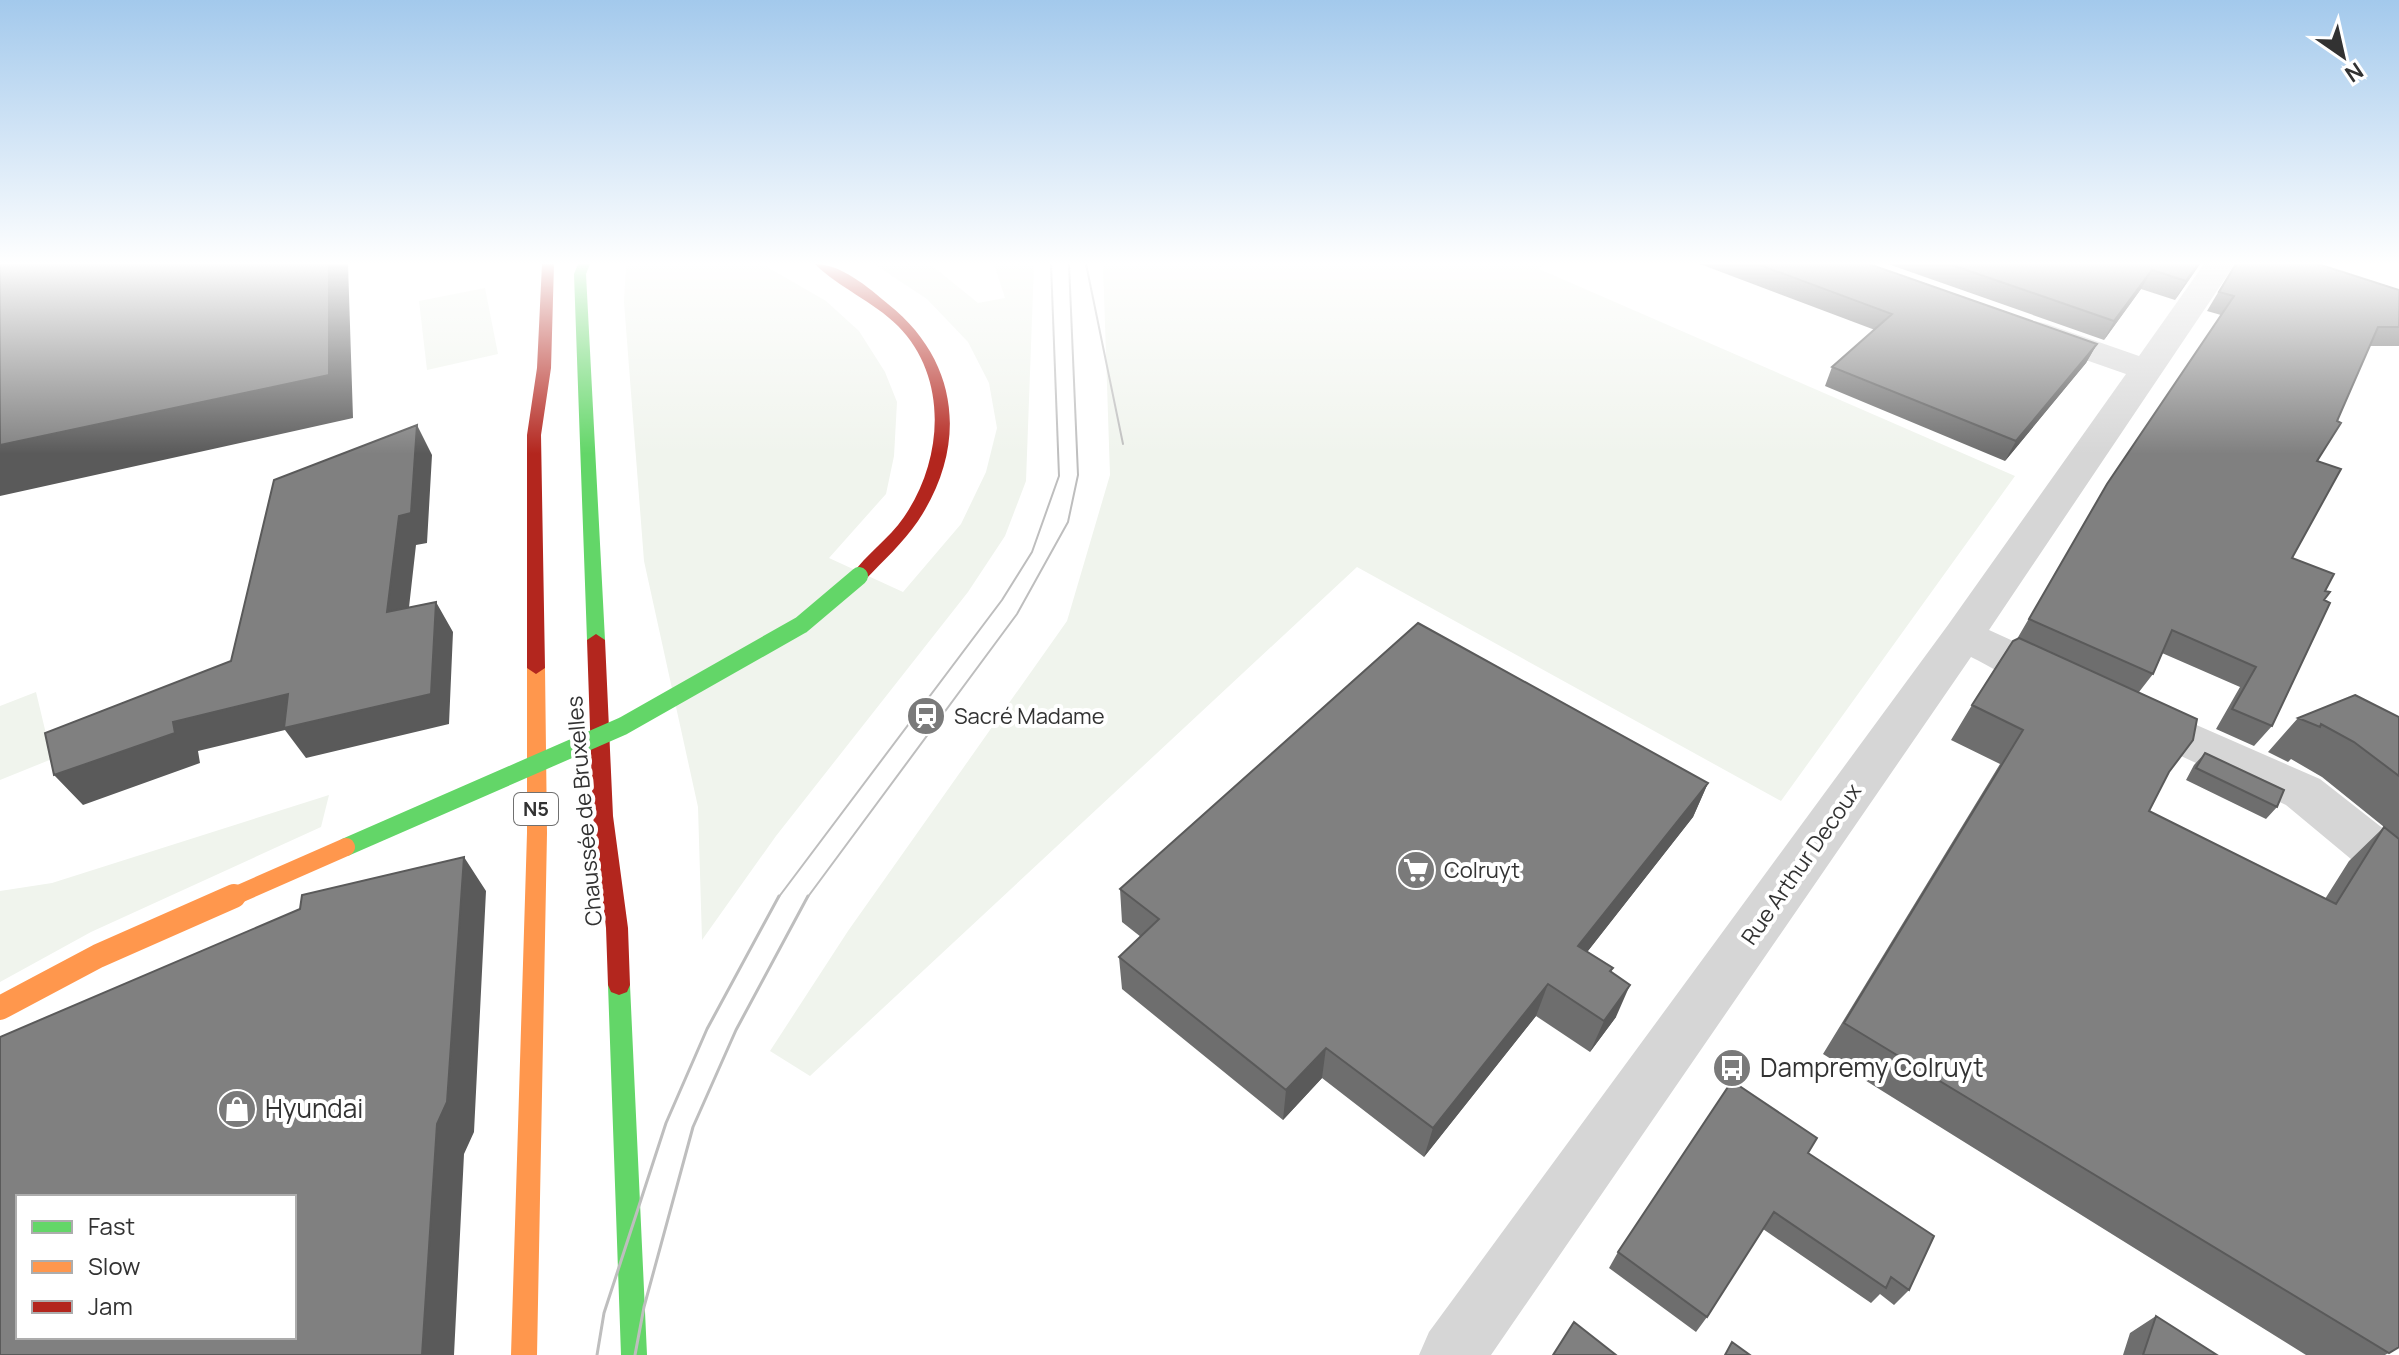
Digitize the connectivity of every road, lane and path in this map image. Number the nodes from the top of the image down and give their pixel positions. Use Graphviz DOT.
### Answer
graph roads {
  1 [pos="546,327"];
  2 [pos="582,327"];
  3 [pos="906,327"];
  4 [pos="2024,327"];
  5 [pos="2176,327"];
  6 [pos="2146,370"];
  7 [pos="1963,636"];
  8 [pos="2399,869"];
  9 [pos="0,1008"];
  10 [pos="524,1355"];
  11 [pos="634,1355"];
  12 [pos="1452,1355"];
  1 -- 10 [label="main road, Chaussée de Bruxelles / N5"];
  2 -- 11 [label="main road, Chaussée de Bruxelles"];
  3 -- 9 [label="main road, bridge"];
  4 -- 6 [label="street"];
  5 -- 6 [label="street, Rue Arthur Decoux"];
  6 -- 7 [label="street, Rue Arthur Decoux"];
  7 -- 8 [label="street"];
  7 -- 12 [label="street, Rue Arthur Decoux"];
}
